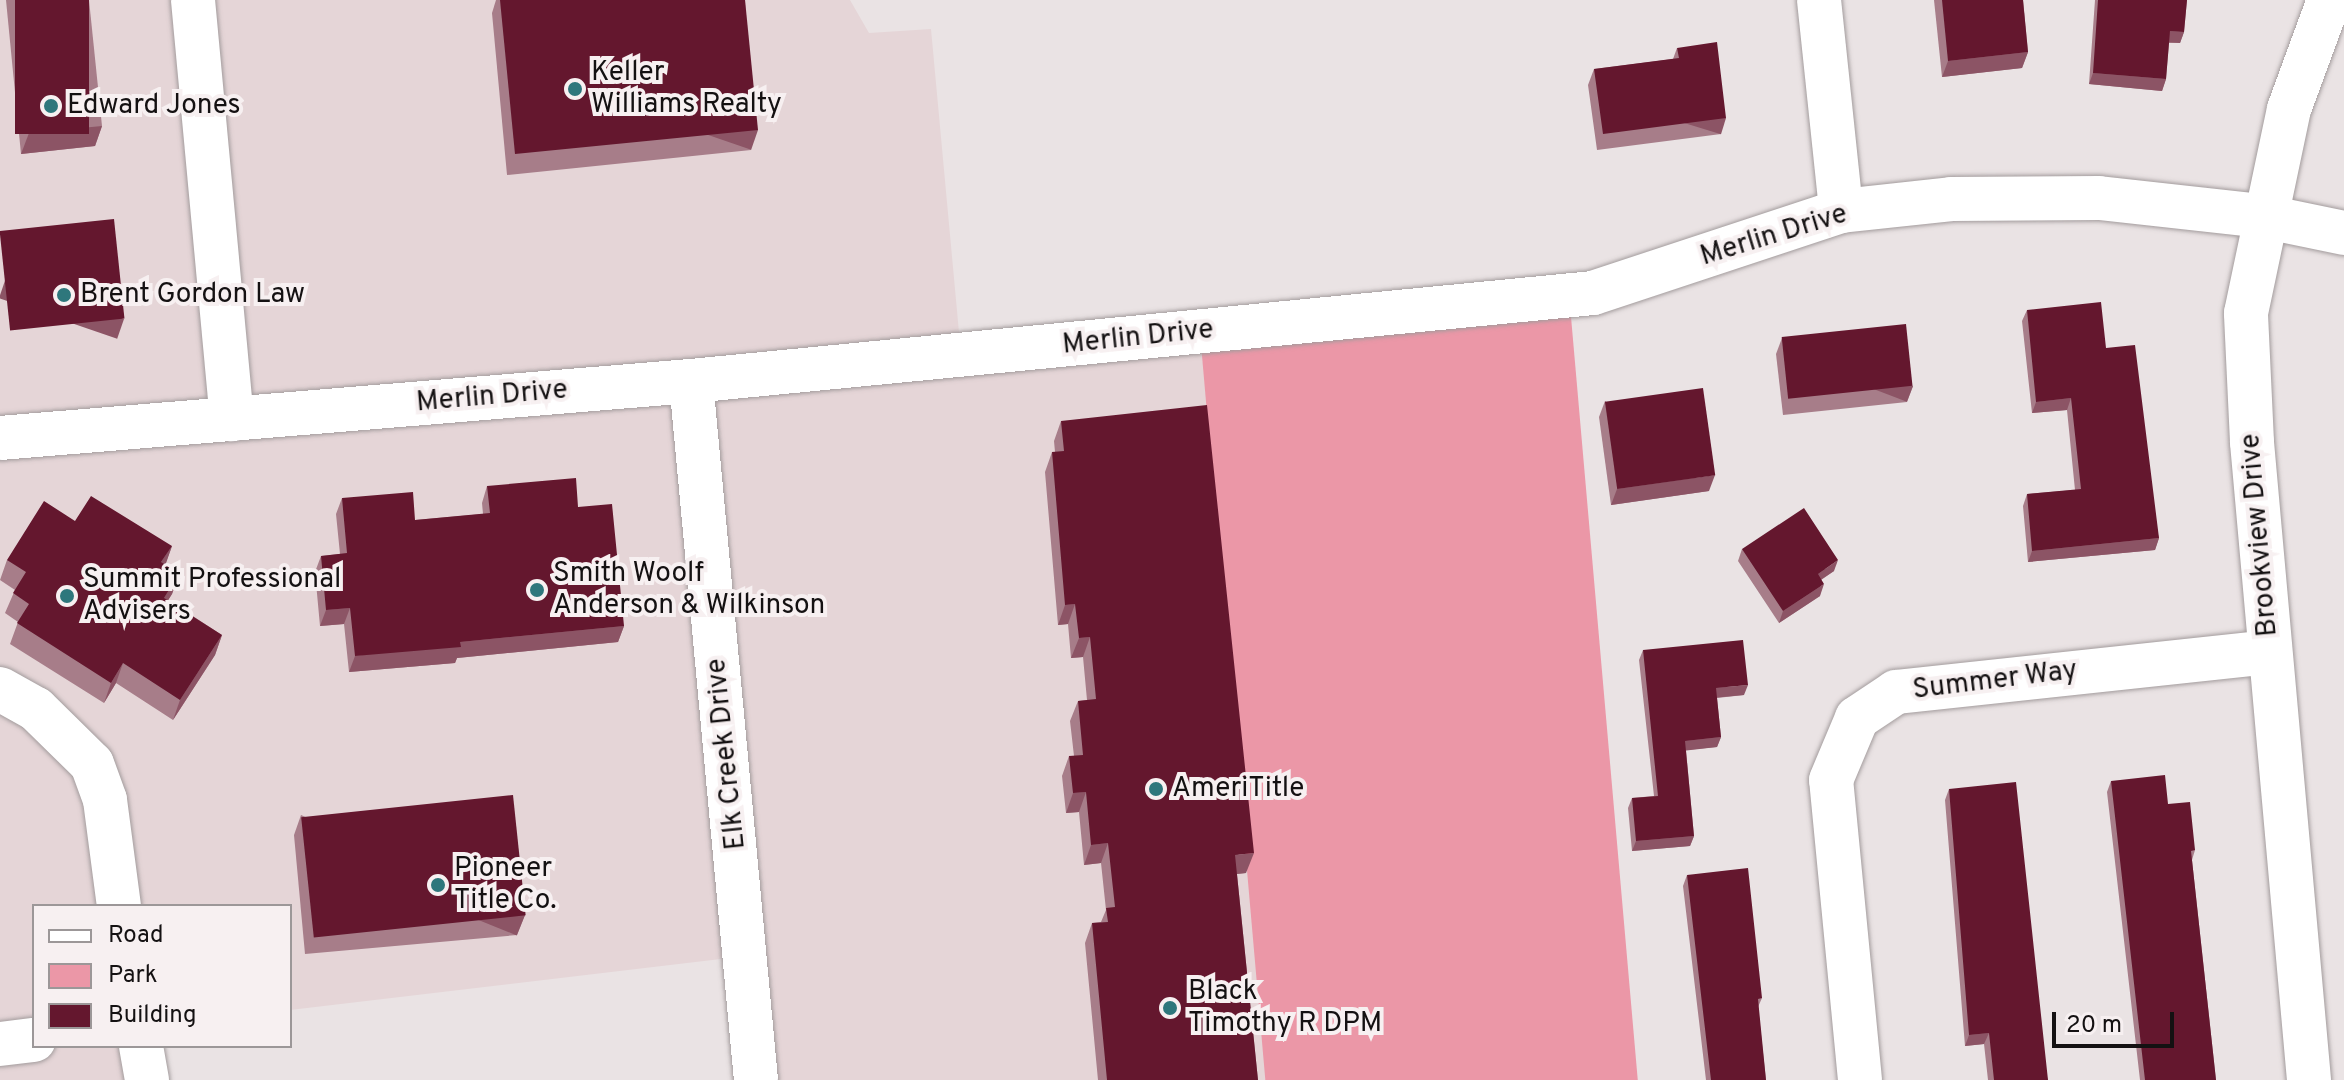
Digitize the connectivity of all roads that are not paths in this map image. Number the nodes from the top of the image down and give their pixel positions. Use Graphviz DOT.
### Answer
graph roads {
  1 [pos="193,0"];
  2 [pos="1819,0"];
  3 [pos="2329,0"];
  4 [pos="1841,211"];
  5 [pos="2262,216"];
  6 [pos="2344,233"];
  7 [pos="691,381"];
  8 [pos="232,419"];
  9 [pos="0,438"];
  10 [pos="2270,652"];
  11 [pos="0,689"];
  12 [pos="119,904"];
  13 [pos="32,1040"];
  14 [pos="0,1044"];
  15 [pos="141,1048"];
  16 [pos="147,1080"];
  17 [pos="756,1080"];
  18 [pos="1860,1080"];
  19 [pos="2309,1080"];
  1 -- 8 [label="street"];
  2 -- 4 [label="street"];
  3 -- 5 [label="street, Brookview Drive"];
  4 -- 5 [label="street, Merlin Drive"];
  4 -- 7 [label="street, Merlin Drive"];
  5 -- 6 [label="street, Merlin Drive"];
  5 -- 10 [label="street, Brookview Drive"];
  7 -- 8 [label="street, Merlin Drive"];
  7 -- 17 [label="street, Elk Creek Drive"];
  8 -- 9 [label="street, Merlin Drive"];
  10 -- 18 [label="street, Summer Way"];
  10 -- 19 [label="street, Brookview Drive"];
  11 -- 12 [label="street"];
  13 -- 14 [label="street"];
  15 -- 16 [label="street"];
}
